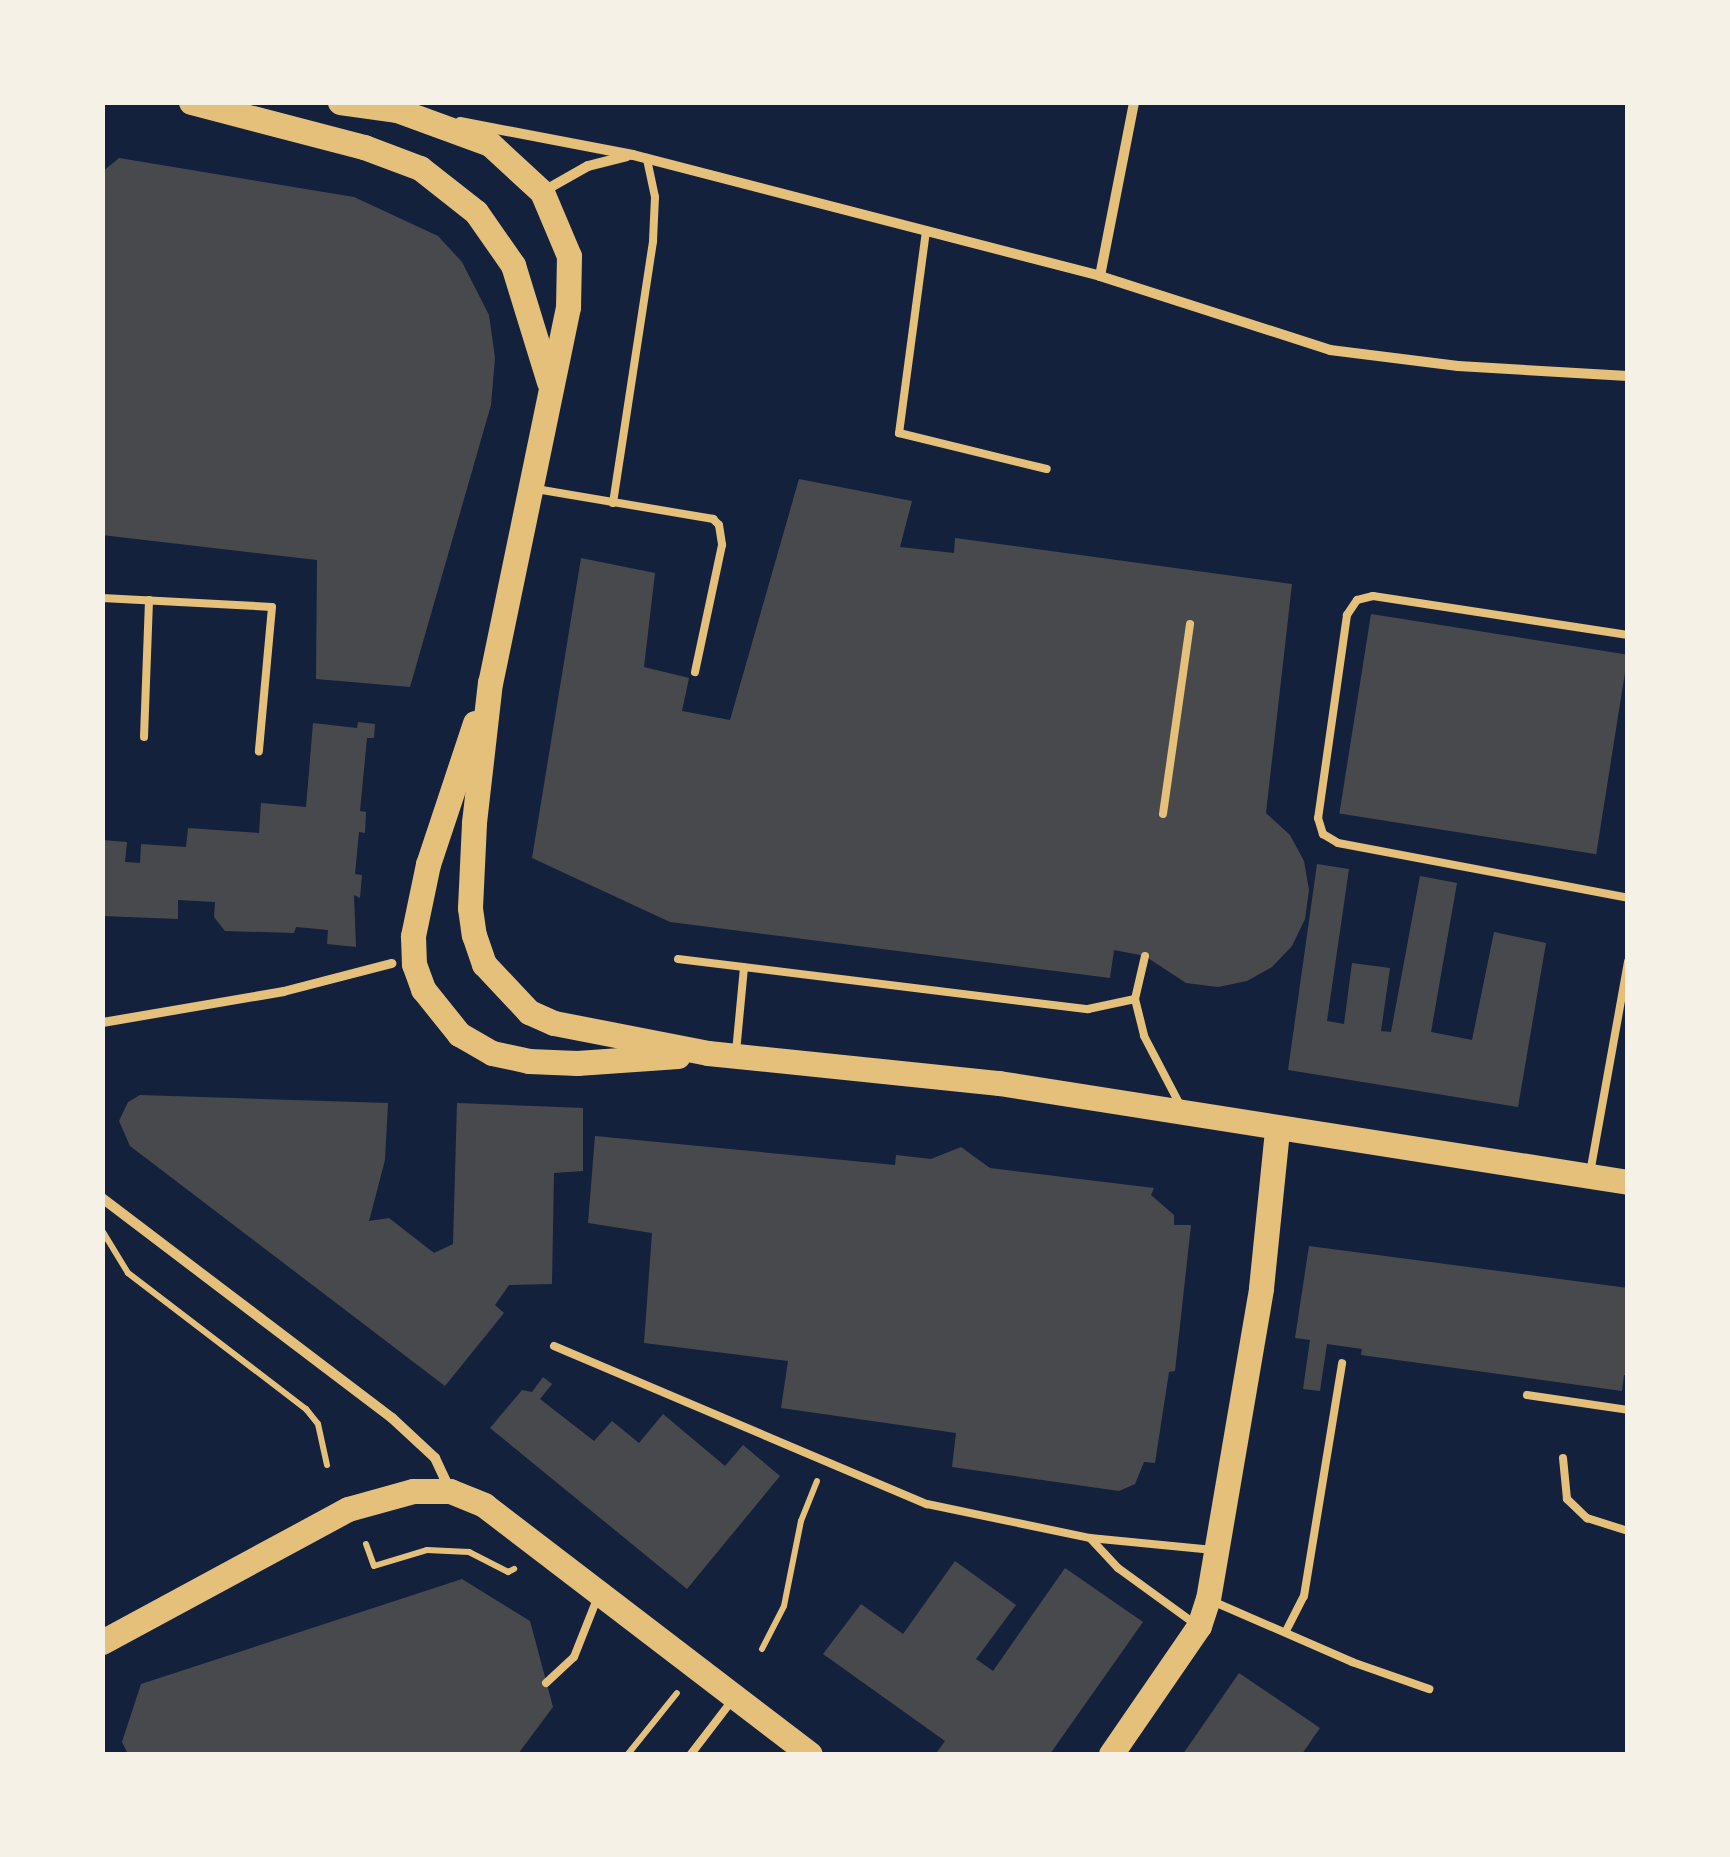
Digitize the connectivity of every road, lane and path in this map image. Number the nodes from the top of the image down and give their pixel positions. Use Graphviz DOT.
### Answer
graph roads {
  1 [pos="190,102"];
  2 [pos="340,102"];
  3 [pos="1134,102"];
  4 [pos="397,110"];
  5 [pos="633,154"];
  6 [pos="647,158"];
  7 [pos="542,192"];
  8 [pos="926,231"];
  9 [pos="1100,276"];
  10 [pos="1628,376"];
  11 [pos="551,387"];
  12 [pos="1047,469"];
  13 [pos="531,488"];
  14 [pos="614,502"];
  15 [pos="102,598"];
  16 [pos="149,600"];
  17 [pos="1190,624"];
  18 [pos="1628,635"];
  19 [pos="695,672"];
  20 [pos="490,682"];
  21 [pos="144,737"];
  22 [pos="259,750"];
  23 [pos="1162,814"];
  24 [pos="1628,898"];
  25 [pos="1146,956"];
  26 [pos="678,958"];
  27 [pos="1628,961"];
  28 [pos="390,963"];
  29 [pos="744,966"];
  30 [pos="1136,999"];
  31 [pos="102,1022"];
  32 [pos="708,1053"];
  33 [pos="735,1056"];
  34 [pos="1184,1114"];
  35 [pos="1277,1130"];
  36 [pos="1590,1176"];
  37 [pos="1628,1182"];
  38 [pos="102,1198"];
  39 [pos="102,1232"];
  40 [pos="554,1346"];
  41 [pos="1342,1363"];
  42 [pos="1528,1395"];
  43 [pos="1628,1410"];
  44 [pos="829,1458"];
  45 [pos="1563,1458"];
  46 [pos="327,1464"];
  47 [pos="450,1491"];
  48 [pos="1628,1531"];
  49 [pos="1090,1538"];
  50 [pos="366,1544"];
  51 [pos="1216,1550"];
  52 [pos="520,1566"];
  53 [pos="599,1591"];
  54 [pos="1208,1599"];
  55 [pos="1199,1626"];
  56 [pos="1286,1631"];
  57 [pos="102,1642"];
  58 [pos="762,1649"];
  59 [pos="698,1667"];
  60 [pos="546,1683"];
  61 [pos="1428,1688"];
  62 [pos="735,1696"];
  63 [pos="628,1754"];
  64 [pos="691,1754"];
  65 [pos="810,1754"];
  66 [pos="1112,1754"];
  1 -- 11 [label="main road"];
  2 -- 4 [label="main road"];
  3 -- 9 [label="street"];
  4 -- 5 [label="street"];
  4 -- 7 [label="main road"];
  5 -- 6 [label="street"];
  5 -- 7 [label="street"];
  6 -- 8 [label="street"];
  6 -- 14 [label="lane"];
  7 -- 11 [label="main road"];
  8 -- 9 [label="street"];
  8 -- 12 [label="lane"];
  9 -- 10 [label="street"];
  11 -- 13 [label="main road"];
  13 -- 14 [label="lane"];
  13 -- 20 [label="main road"];
  14 -- 19 [label="lane"];
  15 -- 16 [label="lane"];
  16 -- 21 [label="lane"];
  16 -- 22 [label="lane"];
  17 -- 23 [label="lane"];
  18 -- 24 [label="lane"];
  20 -- 32 [label="main road"];
  20 -- 32 [label="main road"];
  25 -- 30 [label="lane"];
  26 -- 29 [label="lane"];
  27 -- 36 [label="lane"];
  28 -- 31 [label="street"];
  29 -- 30 [label="lane"];
  29 -- 33 [label="lane"];
  30 -- 34 [label="lane"];
  32 -- 33 [label="main road"];
  33 -- 34 [label="main road"];
  34 -- 35 [label="main road"];
  35 -- 36 [label="main road"];
  35 -- 51 [label="main road"];
  36 -- 37 [label="main road"];
  38 -- 47 [label="street"];
  39 -- 46 [label="path"];
  40 -- 44 [label="lane"];
  41 -- 56 [label="lane"];
  42 -- 43 [label="lane"];
  44 -- 49 [label="lane"];
  44 -- 58 [label="path"];
  45 -- 48 [label="lane"];
  47 -- 53 [label="main road"];
  47 -- 57 [label="main road"];
  49 -- 51 [label="lane"];
  49 -- 55 [label="lane"];
  50 -- 52 [label="path"];
  51 -- 54 [label="main road"];
  53 -- 59 [label="main road"];
  53 -- 60 [label="lane"];
  54 -- 55 [label="main road"];
  54 -- 56 [label="lane"];
  55 -- 66 [label="main road"];
  56 -- 61 [label="lane"];
  59 -- 62 [label="main road"];
  59 -- 63 [label="path"];
  62 -- 64 [label="lane"];
  62 -- 65 [label="main road"];
}
